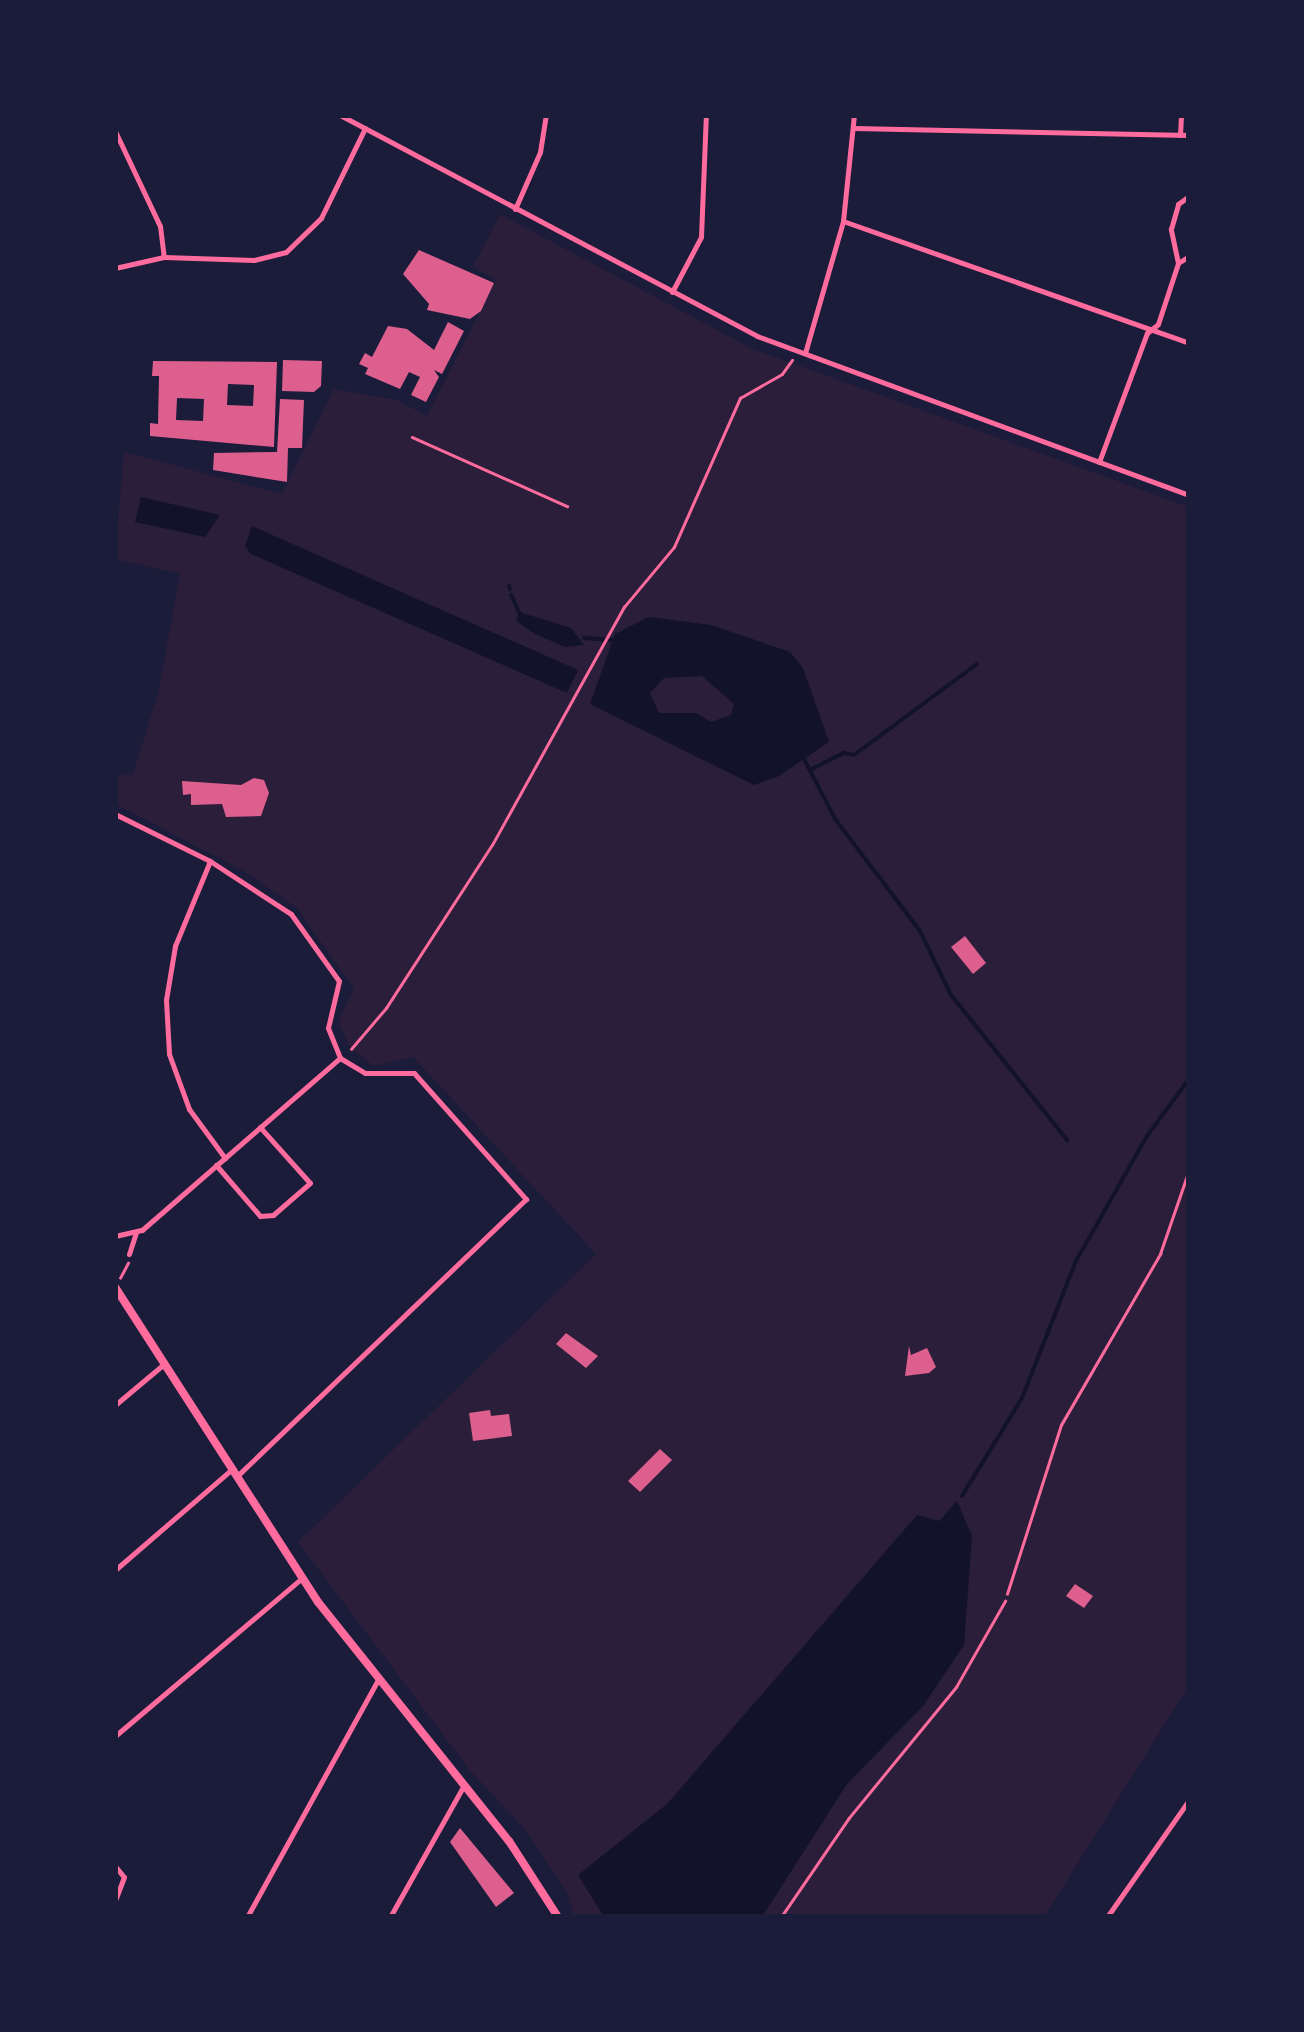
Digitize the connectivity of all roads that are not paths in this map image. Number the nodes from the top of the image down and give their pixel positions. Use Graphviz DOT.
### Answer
graph roads {
  1 [pos="340,115"];
  2 [pos="546,115"];
  3 [pos="706,115"];
  4 [pos="854,115"];
  5 [pos="1180,115"];
  6 [pos="365,128"];
  7 [pos="854,128"];
  8 [pos="115,131"];
  9 [pos="1180,135"];
  10 [pos="1189,135"];
  11 [pos="1189,196"];
  12 [pos="516,209"];
  13 [pos="843,222"];
  14 [pos="1189,256"];
  15 [pos="164,257"];
  16 [pos="1178,263"];
  17 [pos="115,268"];
  18 [pos="672,292"];
  19 [pos="1152,329"];
  20 [pos="1189,343"];
  21 [pos="805,352"];
  22 [pos="1099,462"];
  23 [pos="1189,495"];
  24 [pos="115,814"];
  25 [pos="210,861"];
  26 [pos="340,1058"];
  27 [pos="260,1127"];
  28 [pos="224,1158"];
  29 [pos="216,1165"];
  30 [pos="136,1233"];
  31 [pos="115,1236"];
  32 [pos="130,1254"];
  33 [pos="116,1284"];
  34 [pos="165,1363"];
  35 [pos="115,1406"];
  36 [pos="236,1471"];
  37 [pos="115,1570"];
  38 [pos="302,1578"];
  39 [pos="1006,1600"];
  40 [pos="378,1680"];
  41 [pos="115,1736"];
  42 [pos="464,1785"];
  43 [pos="1189,1800"];
  44 [pos="115,1866"];
  45 [pos="115,1900"];
  46 [pos="247,1917"];
  47 [pos="390,1917"];
  48 [pos="558,1917"];
  49 [pos="781,1917"];
  50 [pos="1107,1917"];
  1 -- 6 [label="street"];
  2 -- 12 [label="street"];
  3 -- 18 [label="street"];
  4 -- 7 [label="street"];
  5 -- 9 [label="street"];
  6 -- 12 [label="street"];
  6 -- 15 [label="street"];
  7 -- 9 [label="street"];
  7 -- 13 [label="street"];
  8 -- 15 [label="street"];
  9 -- 10 [label="street"];
  11 -- 16 [label="street"];
  12 -- 18 [label="street"];
  13 -- 19 [label="street"];
  13 -- 21 [label="street"];
  14 -- 16 [label="street"];
  15 -- 17 [label="street"];
  16 -- 19 [label="street"];
  18 -- 21 [label="street"];
  19 -- 20 [label="street"];
  19 -- 22 [label="street"];
  21 -- 22 [label="street"];
  22 -- 23 [label="street"];
  24 -- 25 [label="street"];
  25 -- 26 [label="street"];
  25 -- 28 [label="street"];
  26 -- 27 [label="street"];
  26 -- 36 [label="street"];
  27 -- 28 [label="street"];
  27 -- 29 [label="street"];
  28 -- 29 [label="street"];
  29 -- 30 [label="street"];
  30 -- 31 [label="street"];
  30 -- 32 [label="street"];
  33 -- 34 [label="main road"];
  34 -- 35 [label="street"];
  34 -- 36 [label="main road"];
  36 -- 37 [label="street"];
  36 -- 38 [label="main road"];
  38 -- 40 [label="main road"];
  38 -- 41 [label="street"];
  39 -- 49 [label="lane"];
  40 -- 42 [label="main road"];
  40 -- 46 [label="street"];
  42 -- 47 [label="street"];
  42 -- 48 [label="main road"];
  43 -- 50 [label="street"];
  44 -- 45 [label="street"];
}
